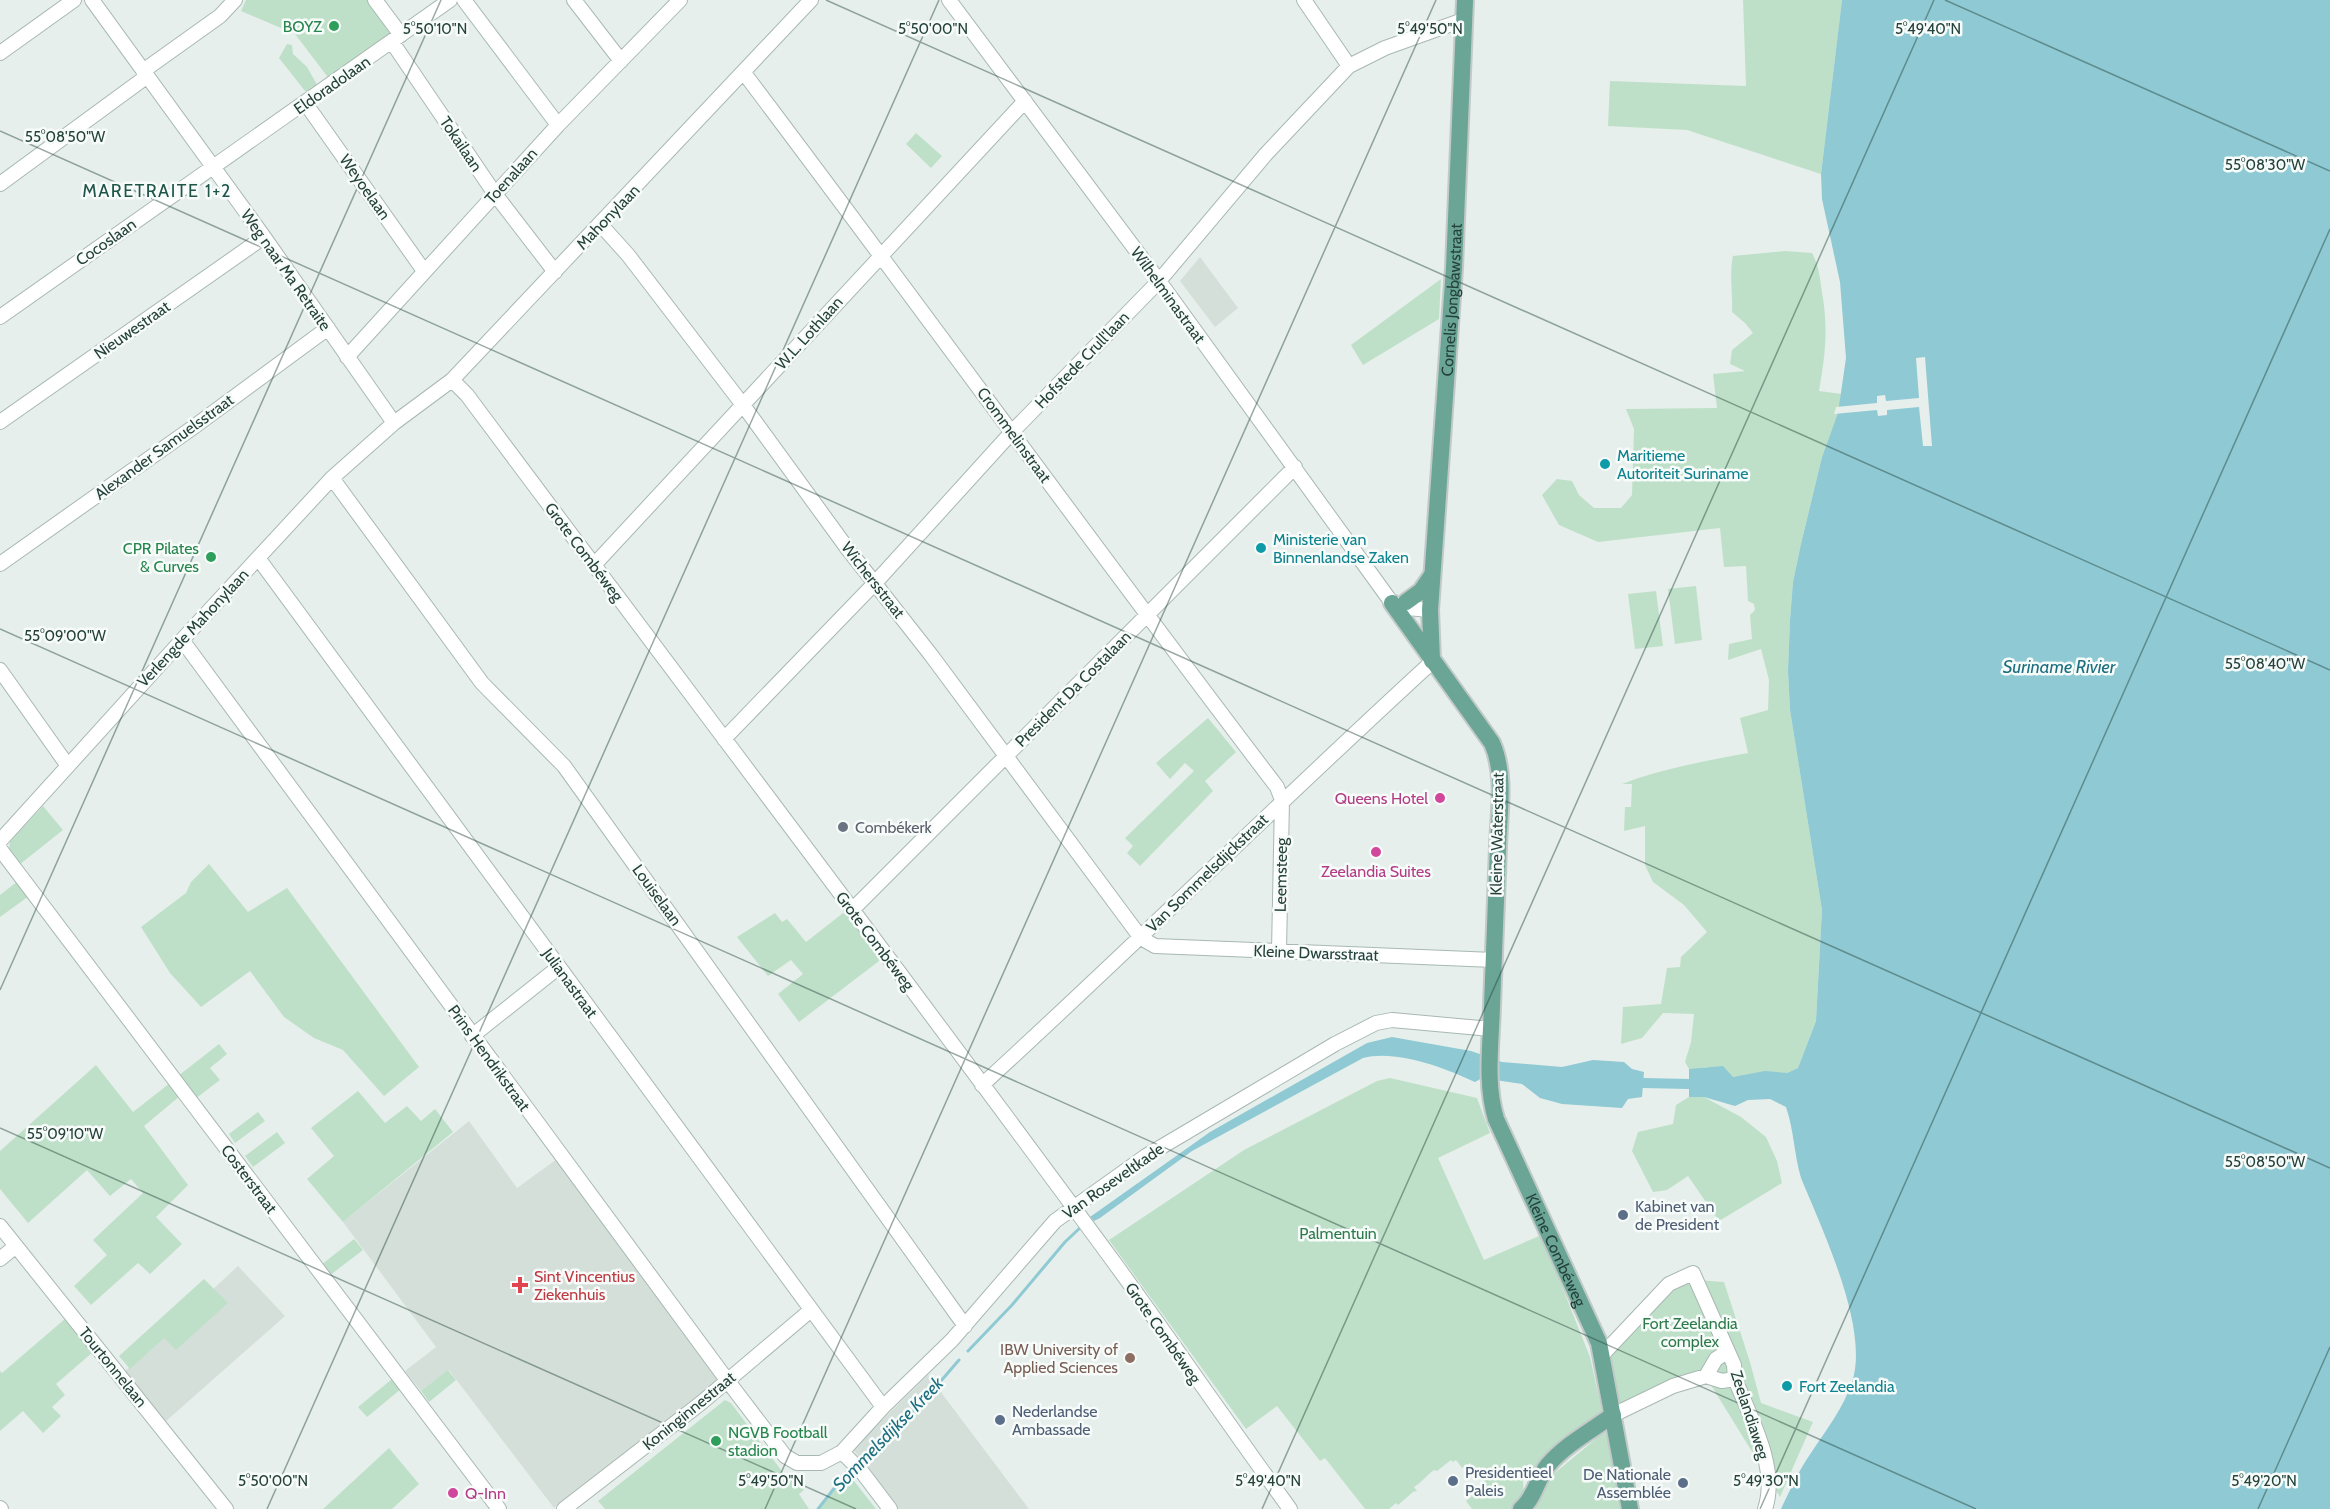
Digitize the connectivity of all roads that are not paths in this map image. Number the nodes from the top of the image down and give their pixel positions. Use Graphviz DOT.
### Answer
graph roads {
  1 [pos="74,0"];
  2 [pos="92,0"];
  3 [pos="235,0"];
  4 [pos="375,0"];
  5 [pos="450,0"];
  6 [pos="464,0"];
  7 [pos="574,0"];
  8 [pos="680,0"];
  9 [pos="811,0"];
  10 [pos="949,0"];
  11 [pos="1304,0"];
  12 [pos="1465,0"];
  13 [pos="1464,20"];
  14 [pos="396,39"];
  15 [pos="0,53"];
  16 [pos="621,61"];
  17 [pos="1349,66"];
  18 [pos="744,73"];
  19 [pos="145,74"];
  20 [pos="1025,101"];
  21 [pos="306,104"];
  22 [pos="558,125"];
  23 [pos="212,166"];
  24 [pos="0,184"];
  25 [pos="495,194"];
  26 [pos="601,225"];
  27 [pos="264,237"];
  28 [pos="881,254"];
  29 [pos="424,271"];
  30 [pos="555,272"];
  31 [pos="1159,281"];
  32 [pos="0,317"];
  33 [pos="327,328"];
  34 [pos="347,357"];
  35 [pos="452,381"];
  36 [pos="743,405"];
  37 [pos="0,422"];
  38 [pos="394,423"];
  39 [pos="1012,432"];
  40 [pos="1295,467"];
  41 [pos="332,478"];
  42 [pos="258,558"];
  43 [pos="0,564"];
  44 [pos="594,565"];
  45 [pos="1432,575"];
  46 [pos="875,583"];
  47 [pos="1394,599"];
  48 [pos="1430,606"];
  49 [pos="1146,615"];
  50 [pos="182,640"];
  51 [pos="1432,662"];
  52 [pos="0,670"];
  53 [pos="724,739"];
  54 [pos="1007,756"];
  55 [pos="68,766"];
  56 [pos="1282,800"];
  57 [pos="0,841"];
  58 [pos="0,849"];
  59 [pos="852,910"];
  60 [pos="1141,938"];
  61 [pos="1279,951"];
  62 [pos="1494,960"];
  63 [pos="559,967"];
  64 [pos="1491,1029"];
  65 [pos="472,1036"];
  66 [pos="982,1084"];
  67 [pos="1490,1088"];
  68 [pos="1076,1211"];
  69 [pos="0,1226"];
  70 [pos="16,1246"];
  71 [pos="0,1259"];
  72 [pos="811,1310"];
  73 [pos="964,1326"];
  74 [pos="1727,1352"];
  75 [pos="1602,1355"];
  76 [pos="1706,1376"];
  77 [pos="1735,1379"];
  78 [pos="727,1380"];
  79 [pos="883,1407"];
  80 [pos="1612,1415"];
  81 [pos="845,1454"];
  82 [pos="807,1464"];
  83 [pos="226,1509"];
  84 [pos="499,1509"];
  85 [pos="564,1509"];
  86 [pos="890,1509"];
  87 [pos="1290,1509"];
  88 [pos="1521,1509"];
  89 [pos="1630,1509"];
  90 [pos="1765,1509"];
  1 -- 15 [label="street"];
  2 -- 19 [label="street, Weg naar Ma Retraite"];
  3 -- 19 [label="street"];
  4 -- 14 [label="street, Tokailaan"];
  5 -- 14 [label="street, Eldoradolaan"];
  6 -- 22 [label="street"];
  7 -- 16 [label="street"];
  8 -- 16 [label="street, Toenalaan"];
  9 -- 18 [label="street, Mahonylaan"];
  10 -- 20 [label="street, Wilhelminastraat"];
  11 -- 17 [label="street"];
  12 -- 13 [label="main road, Cornelis Jongbawstraat"];
  13 -- 17 [label="street, Hofstede Crull'laan"];
  13 -- 45 [label="main road, Cornelis Jongbawstraat"];
  14 -- 21 [label="street, Eldoradolaan"];
  14 -- 25 [label="street, Tokailaan"];
  16 -- 22 [label="street, Toenalaan"];
  17 -- 31 [label="street, Hofstede Crull'laan"];
  18 -- 26 [label="street, Mahonylaan"];
  18 -- 28 [label="street, Crommelinstraat"];
  19 -- 23 [label="street, Weg naar Ma Retraite"];
  19 -- 24 [label="street"];
  20 -- 28 [label="street, W.L. Lothlaan"];
  20 -- 31 [label="street, Wilhelminastraat"];
  21 -- 23 [label="street, Eldoradolaan"];
  21 -- 29 [label="street, Weyoelaan"];
  22 -- 25 [label="street, Toenalaan"];
  23 -- 27 [label="street, Weg naar Ma Retraite"];
  23 -- 32 [label="street, Cocoslaan"];
  25 -- 29 [label="street, Toenalaan"];
  25 -- 30 [label="street, Tokailaan"];
  26 -- 30 [label="street, Mahonylaan"];
  26 -- 36 [label="street, Wichersstraat"];
  27 -- 33 [label="street, Weg naar Ma Retraite"];
  27 -- 37 [label="street, Nieuwestraat"];
  28 -- 36 [label="street, W.L. Lothlaan"];
  28 -- 39 [label="street, Crommelinstraat"];
  29 -- 34 [label="street, Toenalaan"];
  30 -- 35 [label="street, Mahonylaan"];
  31 -- 39 [label="street, Hofstede Crull'laan"];
  31 -- 40 [label="street, Wilhelminastraat"];
  33 -- 34 [label="street, Weg naar Ma Retraite"];
  33 -- 43 [label="street, Alexander Samuelsstraat"];
  34 -- 38 [label="street, Weg naar Ma Retraite"];
  35 -- 38 [label="street, Mahonylaan"];
  35 -- 44 [label="street, Grote Combéweg"];
  36 -- 44 [label="street, W.L. Lothlaan"];
  36 -- 46 [label="street, Wichersstraat"];
  38 -- 41 [label="street, Verlengde Mahonylaan"];
  39 -- 46 [label="street, Hofstede Crull'laan"];
  39 -- 49 [label="street, Crommelinstraat"];
  40 -- 47 [label="street, Wilhelminastraat"];
  40 -- 49 [label="street, President Da Costalaan"];
  41 -- 42 [label="street, Verlengde Mahonylaan"];
  41 -- 73 [label="street, Louiselaan"];
  42 -- 50 [label="street, Verlengde Mahonylaan"];
  42 -- 63 [label="street, Julianastraat"];
  44 -- 53 [label="street, Grote Combéweg"];
  45 -- 47 [label="main road"];
  45 -- 48 [label="main road, Cornelis Jongbawstraat"];
  46 -- 53 [label="street, Hofstede Crull'laan"];
  46 -- 54 [label="street, Wichersstraat"];
  47 -- 48 [label="street"];
  47 -- 51 [label="main road, Kleine Waterstraat"];
  48 -- 51 [label="main road"];
  49 -- 54 [label="street, President Da Costalaan"];
  49 -- 56 [label="street, Crommelinstraat"];
  50 -- 55 [label="street, Verlengde Mahonylaan"];
  50 -- 65 [label="street, Prins Hendrikstraat"];
  51 -- 56 [label="street, Van Sommelsdijckstraat"];
  51 -- 62 [label="main road, Kleine Waterstraat"];
  52 -- 55 [label="street"];
  53 -- 59 [label="street, Grote Combéweg"];
  54 -- 59 [label="street, President Da Costalaan"];
  54 -- 60 [label="street, Wichersstraat"];
  55 -- 57 [label="street, Verlengde Mahonylaan"];
  56 -- 60 [label="street, Van Sommelsdijckstraat"];
  56 -- 61 [label="street, Leemsteeg"];
  58 -- 84 [label="street, Costerstraat"];
  59 -- 66 [label="street, Grote Combéweg"];
  60 -- 61 [label="street, Kleine Dwarsstraat"];
  60 -- 66 [label="street, Van Sommelsdijckstraat"];
  61 -- 62 [label="street, Kleine Dwarsstraat"];
  62 -- 64 [label="main road, Kleine Waterstraat"];
  63 -- 65 [label="street"];
  63 -- 72 [label="street, Julianastraat"];
  64 -- 67 [label="main road, Kleine Waterstraat"];
  64 -- 68 [label="street, Van Roseveltkade"];
  65 -- 78 [label="street, Prins Hendrikstraat"];
  66 -- 68 [label="street, Grote Combéweg"];
  67 -- 75 [label="main road, Kleine Combéweg"];
  68 -- 73 [label="street, Van Roseveltkade"];
  68 -- 87 [label="street, Grote Combéweg"];
  69 -- 70 [label="street, Tourtonnelaan"];
  70 -- 71 [label="street"];
  70 -- 83 [label="street, Tourtonnelaan"];
  72 -- 78 [label="street, Koninginnestraat"];
  72 -- 79 [label="street, Julianastraat"];
  73 -- 79 [label="street, Van Roseveltkade"];
  74 -- 75 [label="street, Zeelandiaweg"];
  74 -- 76 [label="street"];
  74 -- 77 [label="street, Zeelandiaweg"];
  75 -- 80 [label="main road, Kleine Combéweg"];
  76 -- 77 [label="street"];
  76 -- 80 [label="street"];
  77 -- 90 [label="street, Zeelandiaweg"];
  78 -- 82 [label="street, Prins Hendrikstraat"];
  78 -- 85 [label="street, Koninginnestraat"];
  79 -- 81 [label="street, Van Roseveltkade"];
  80 -- 88 [label="main road"];
  80 -- 89 [label="main road, Kleine Combéweg"];
  81 -- 82 [label="street, Van Roseveltkade"];
  81 -- 86 [label="street"];
}
